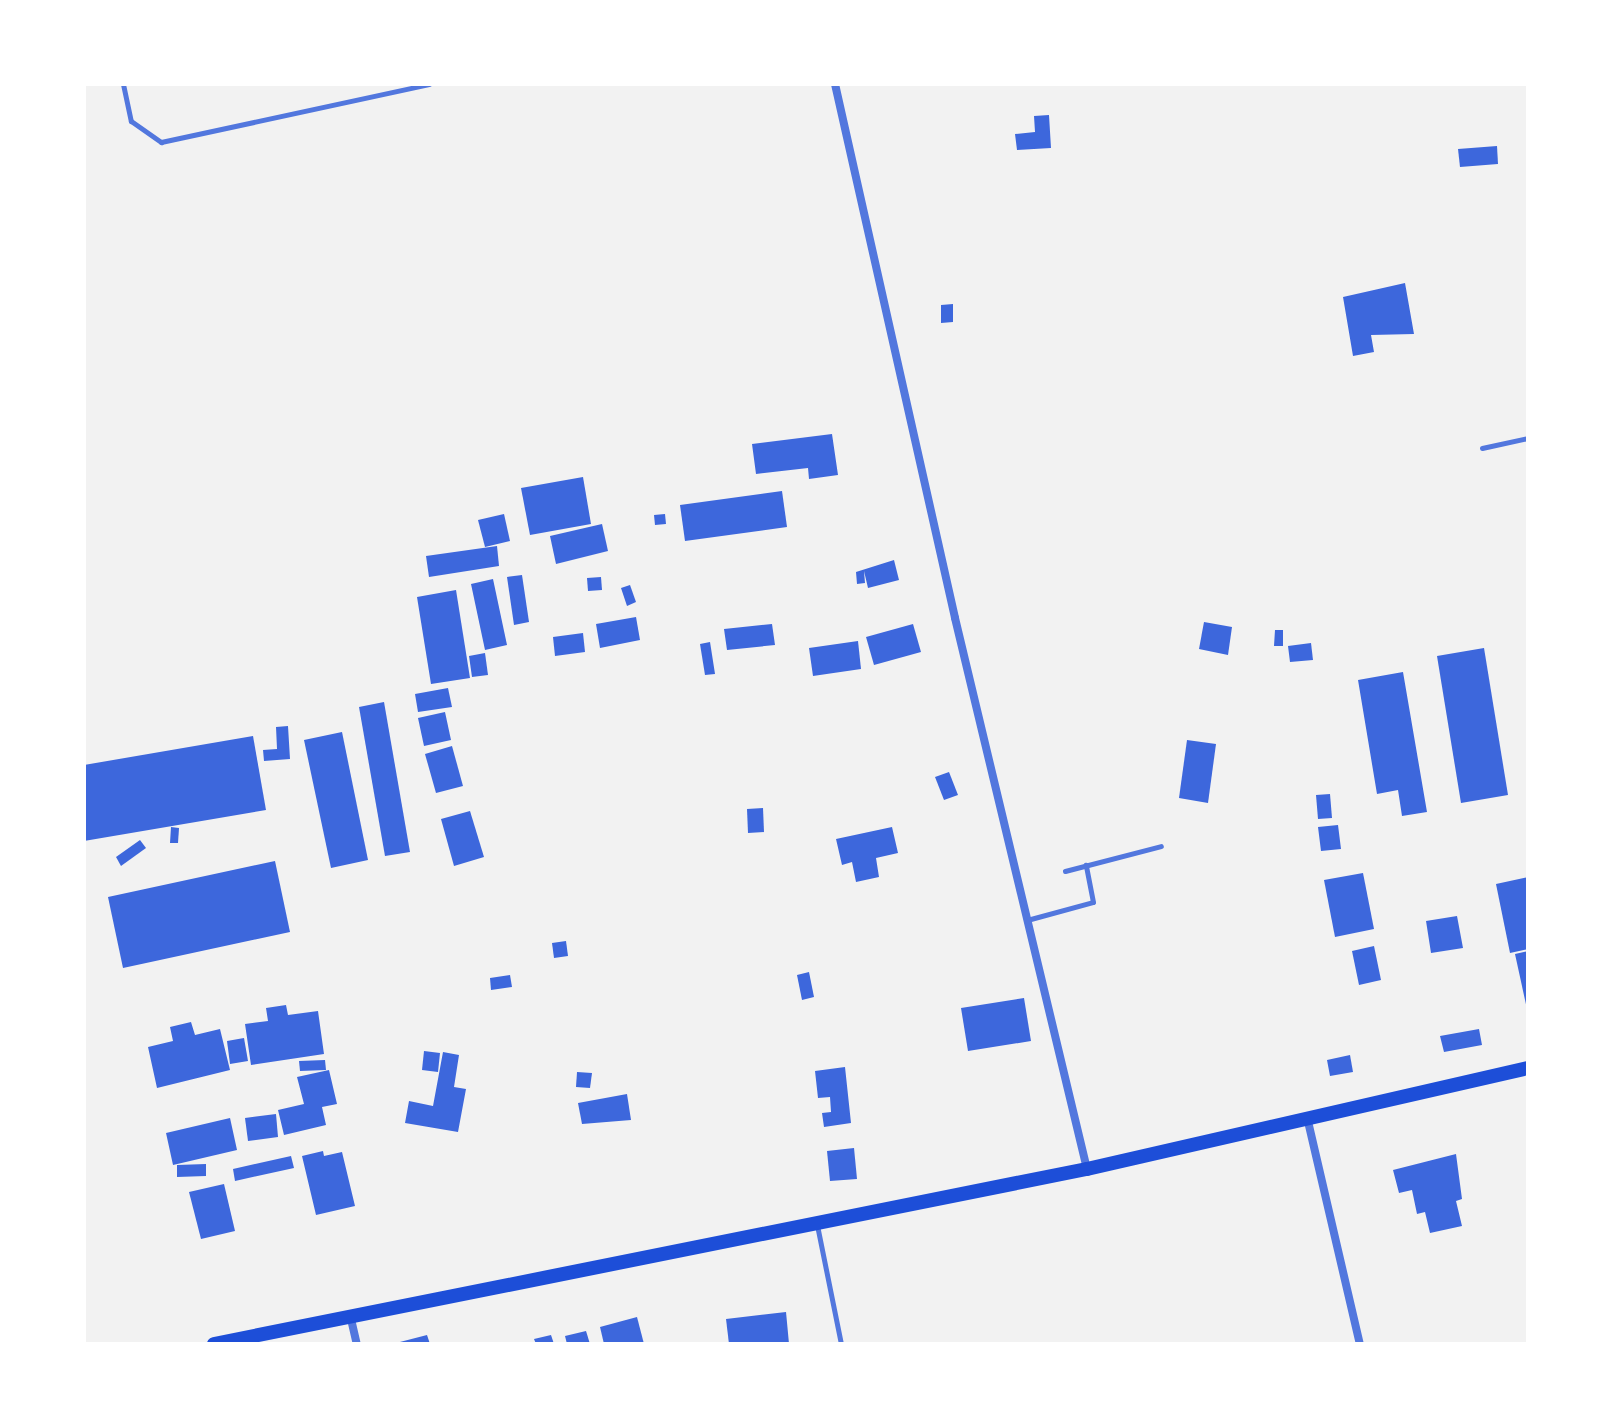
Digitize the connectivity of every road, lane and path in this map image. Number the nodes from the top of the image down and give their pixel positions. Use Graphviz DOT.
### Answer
graph roads {
  1 [pos="123,84"];
  2 [pos="429,84"];
  3 [pos="835,84"];
  4 [pos="1528,438"];
  5 [pos="1482,448"];
  6 [pos="1161,846"];
  7 [pos="1086,865"];
  8 [pos="1065,871"];
  9 [pos="1027,920"];
  10 [pos="1528,1068"];
  11 [pos="1307,1116"];
  12 [pos="1087,1169"];
  13 [pos="817,1224"];
  14 [pos="351,1319"];
  15 [pos="214,1344"];
  16 [pos="357,1344"];
  17 [pos="841,1344"];
  18 [pos="1360,1344"];
  1 -- 2 [label="lane"];
  3 -- 9 [label="street"];
  4 -- 5 [label="lane"];
  6 -- 7 [label="lane"];
  7 -- 8 [label="lane"];
  7 -- 9 [label="lane"];
  9 -- 12 [label="street"];
  10 -- 11 [label="main road"];
  11 -- 12 [label="main road"];
  11 -- 18 [label="street"];
  12 -- 13 [label="main road"];
  13 -- 14 [label="main road"];
  13 -- 17 [label="lane"];
  14 -- 15 [label="main road"];
  14 -- 16 [label="street"];
}
